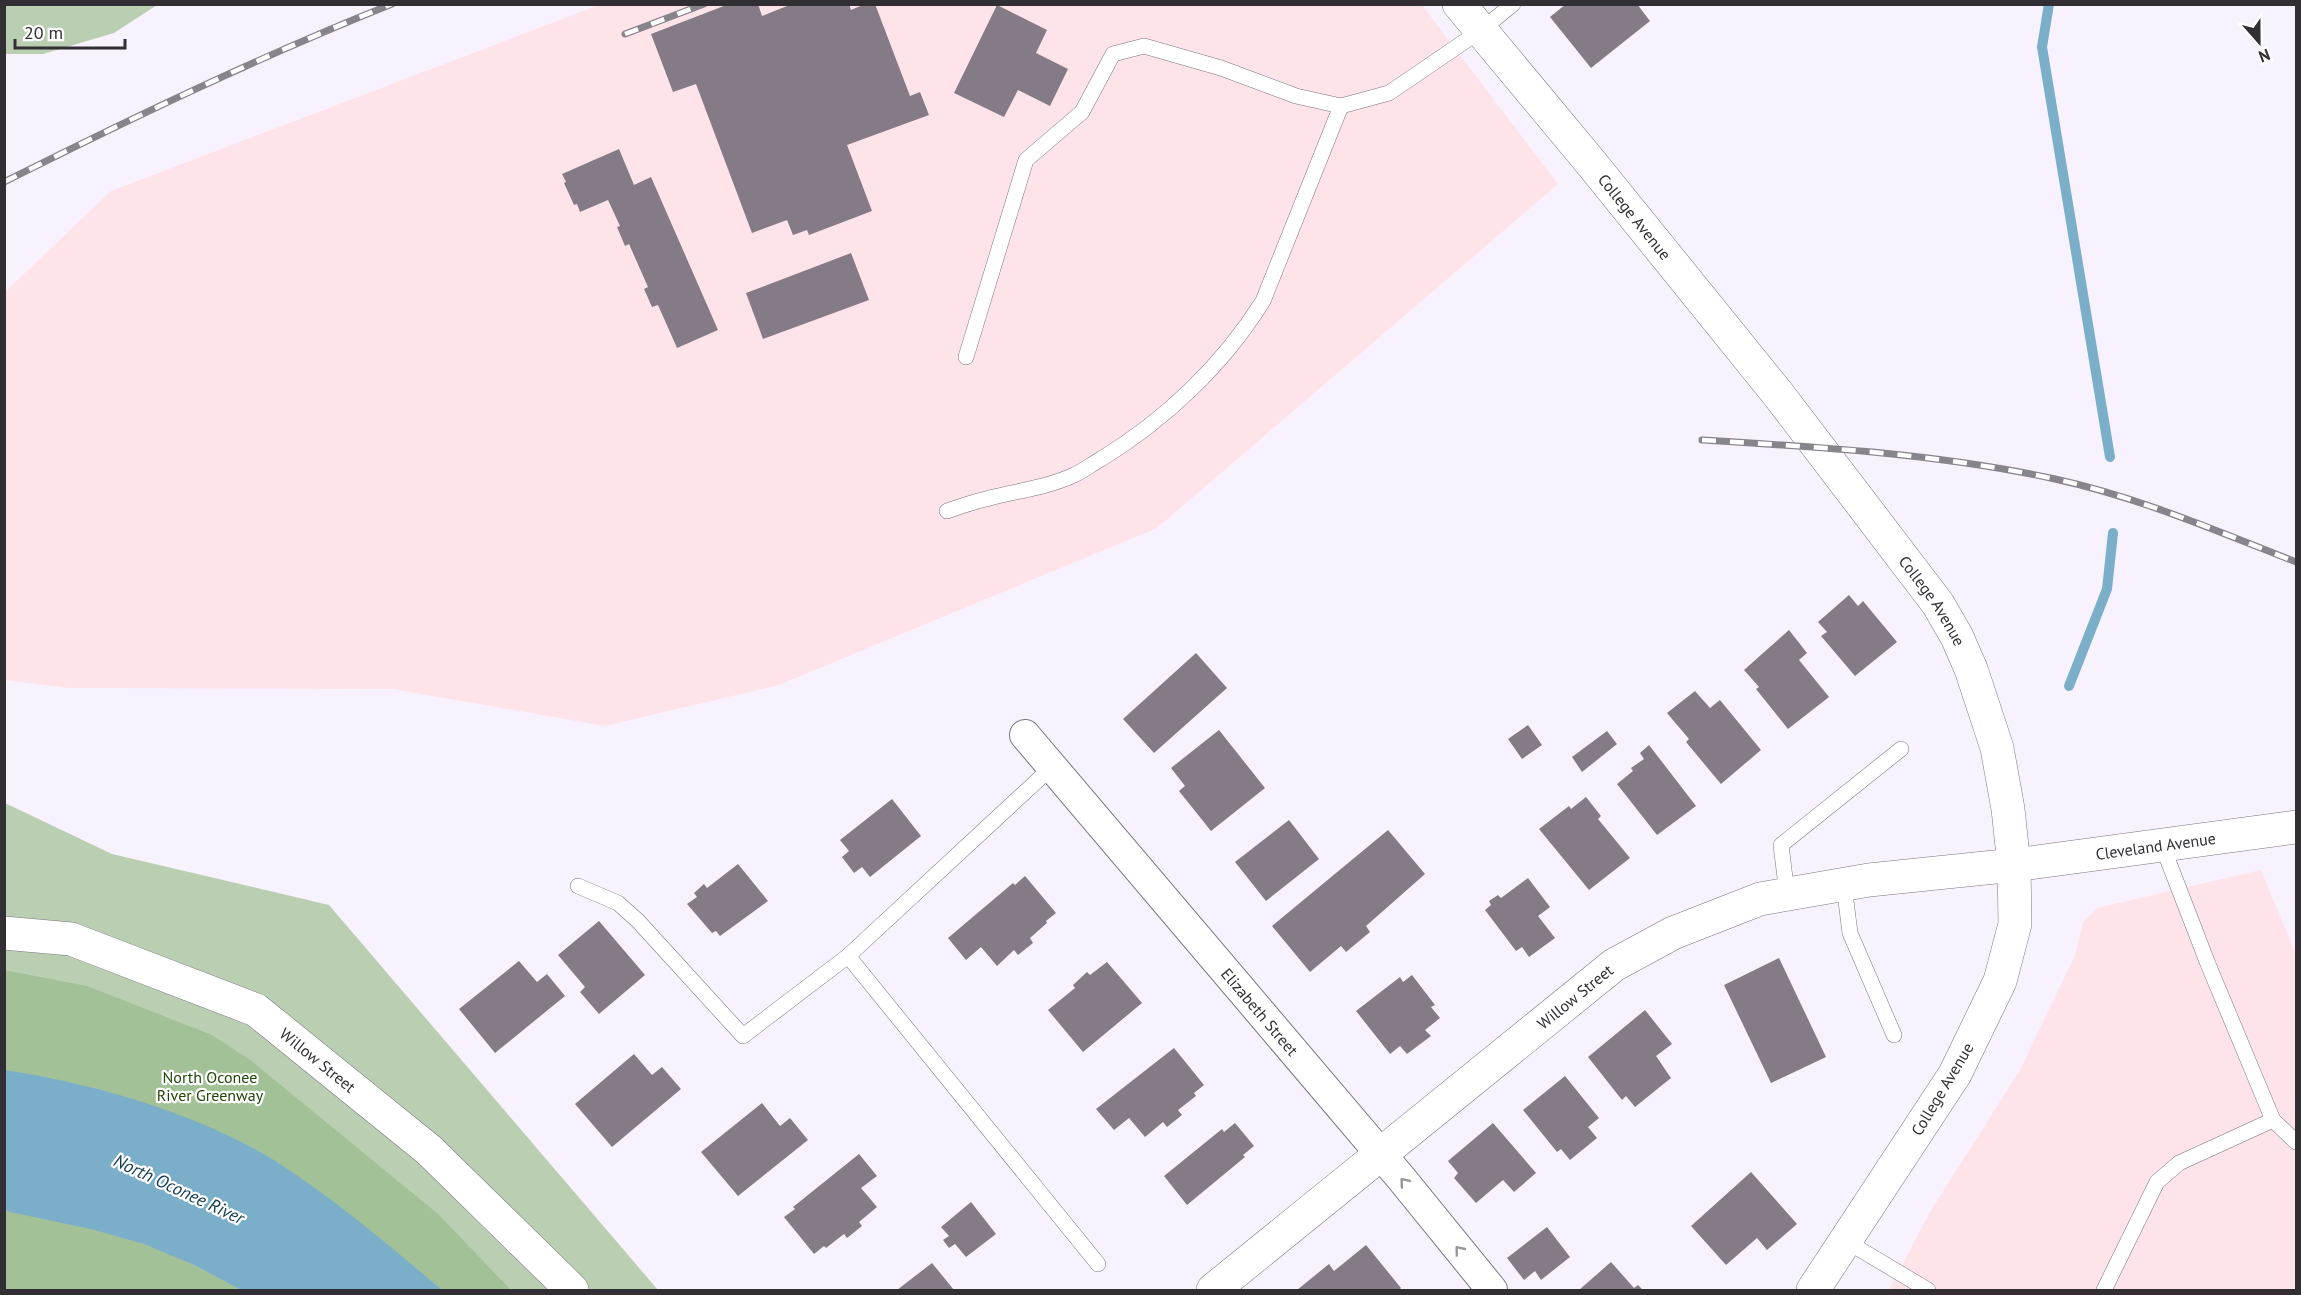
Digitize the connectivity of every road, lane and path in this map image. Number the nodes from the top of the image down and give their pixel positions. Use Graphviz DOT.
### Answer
graph roads {
  1 [pos="1459,4"];
  2 [pos="1513,4"];
  3 [pos="1480,31"];
  4 [pos="1341,106"];
  5 [pos="966,357"];
  6 [pos="947,511"];
  7 [pos="1025,735"];
  8 [pos="1901,749"];
  9 [pos="1052,766"];
  10 [pos="2296,827"];
  11 [pos="2162,845"];
  12 [pos="2014,866"];
  13 [pos="1844,885"];
  14 [pos="578,886"];
  15 [pos="1787,894"];
  16 [pos="4,933"];
  17 [pos="848,956"];
  18 [pos="1894,1035"];
  19 [pos="2273,1120"];
  20 [pos="2296,1143"];
  21 [pos="1380,1155"];
  22 [pos="1846,1241"];
  23 [pos="1098,1264"];
  24 [pos="572,1290"];
  25 [pos="1213,1290"];
  26 [pos="1492,1290"];
  27 [pos="1813,1290"];
  28 [pos="1928,1290"];
  29 [pos="2104,1290"];
  1 -- 3 [label="street, College Avenue"];
  2 -- 3 [label="lane"];
  3 -- 4 [label="lane"];
  3 -- 12 [label="street, College Avenue"];
  4 -- 5 [label="lane"];
  4 -- 6 [label="lane"];
  7 -- 9 [label="street, Elizabeth Street"];
  8 -- 15 [label="lane"];
  9 -- 17 [label="lane"];
  9 -- 21 [label="street, Elizabeth Street"];
  10 -- 11 [label="street, Cleveland Avenue"];
  11 -- 12 [label="street, Cleveland Avenue"];
  11 -- 19 [label="lane"];
  12 -- 13 [label="street, Willow Street"];
  12 -- 22 [label="street, College Avenue"];
  13 -- 15 [label="street, Willow Street"];
  13 -- 18 [label="lane"];
  14 -- 17 [label="lane"];
  15 -- 21 [label="street, Willow Street"];
  16 -- 24 [label="street, Willow Street"];
  17 -- 23 [label="lane"];
  19 -- 20 [label="lane"];
  19 -- 29 [label="lane"];
  21 -- 25 [label="street, Willow Street"];
  26 -- 21 [label="street, Elizabeth Street, one-way"];
  22 -- 27 [label="street, College Avenue"];
  22 -- 28 [label="lane"];
}
